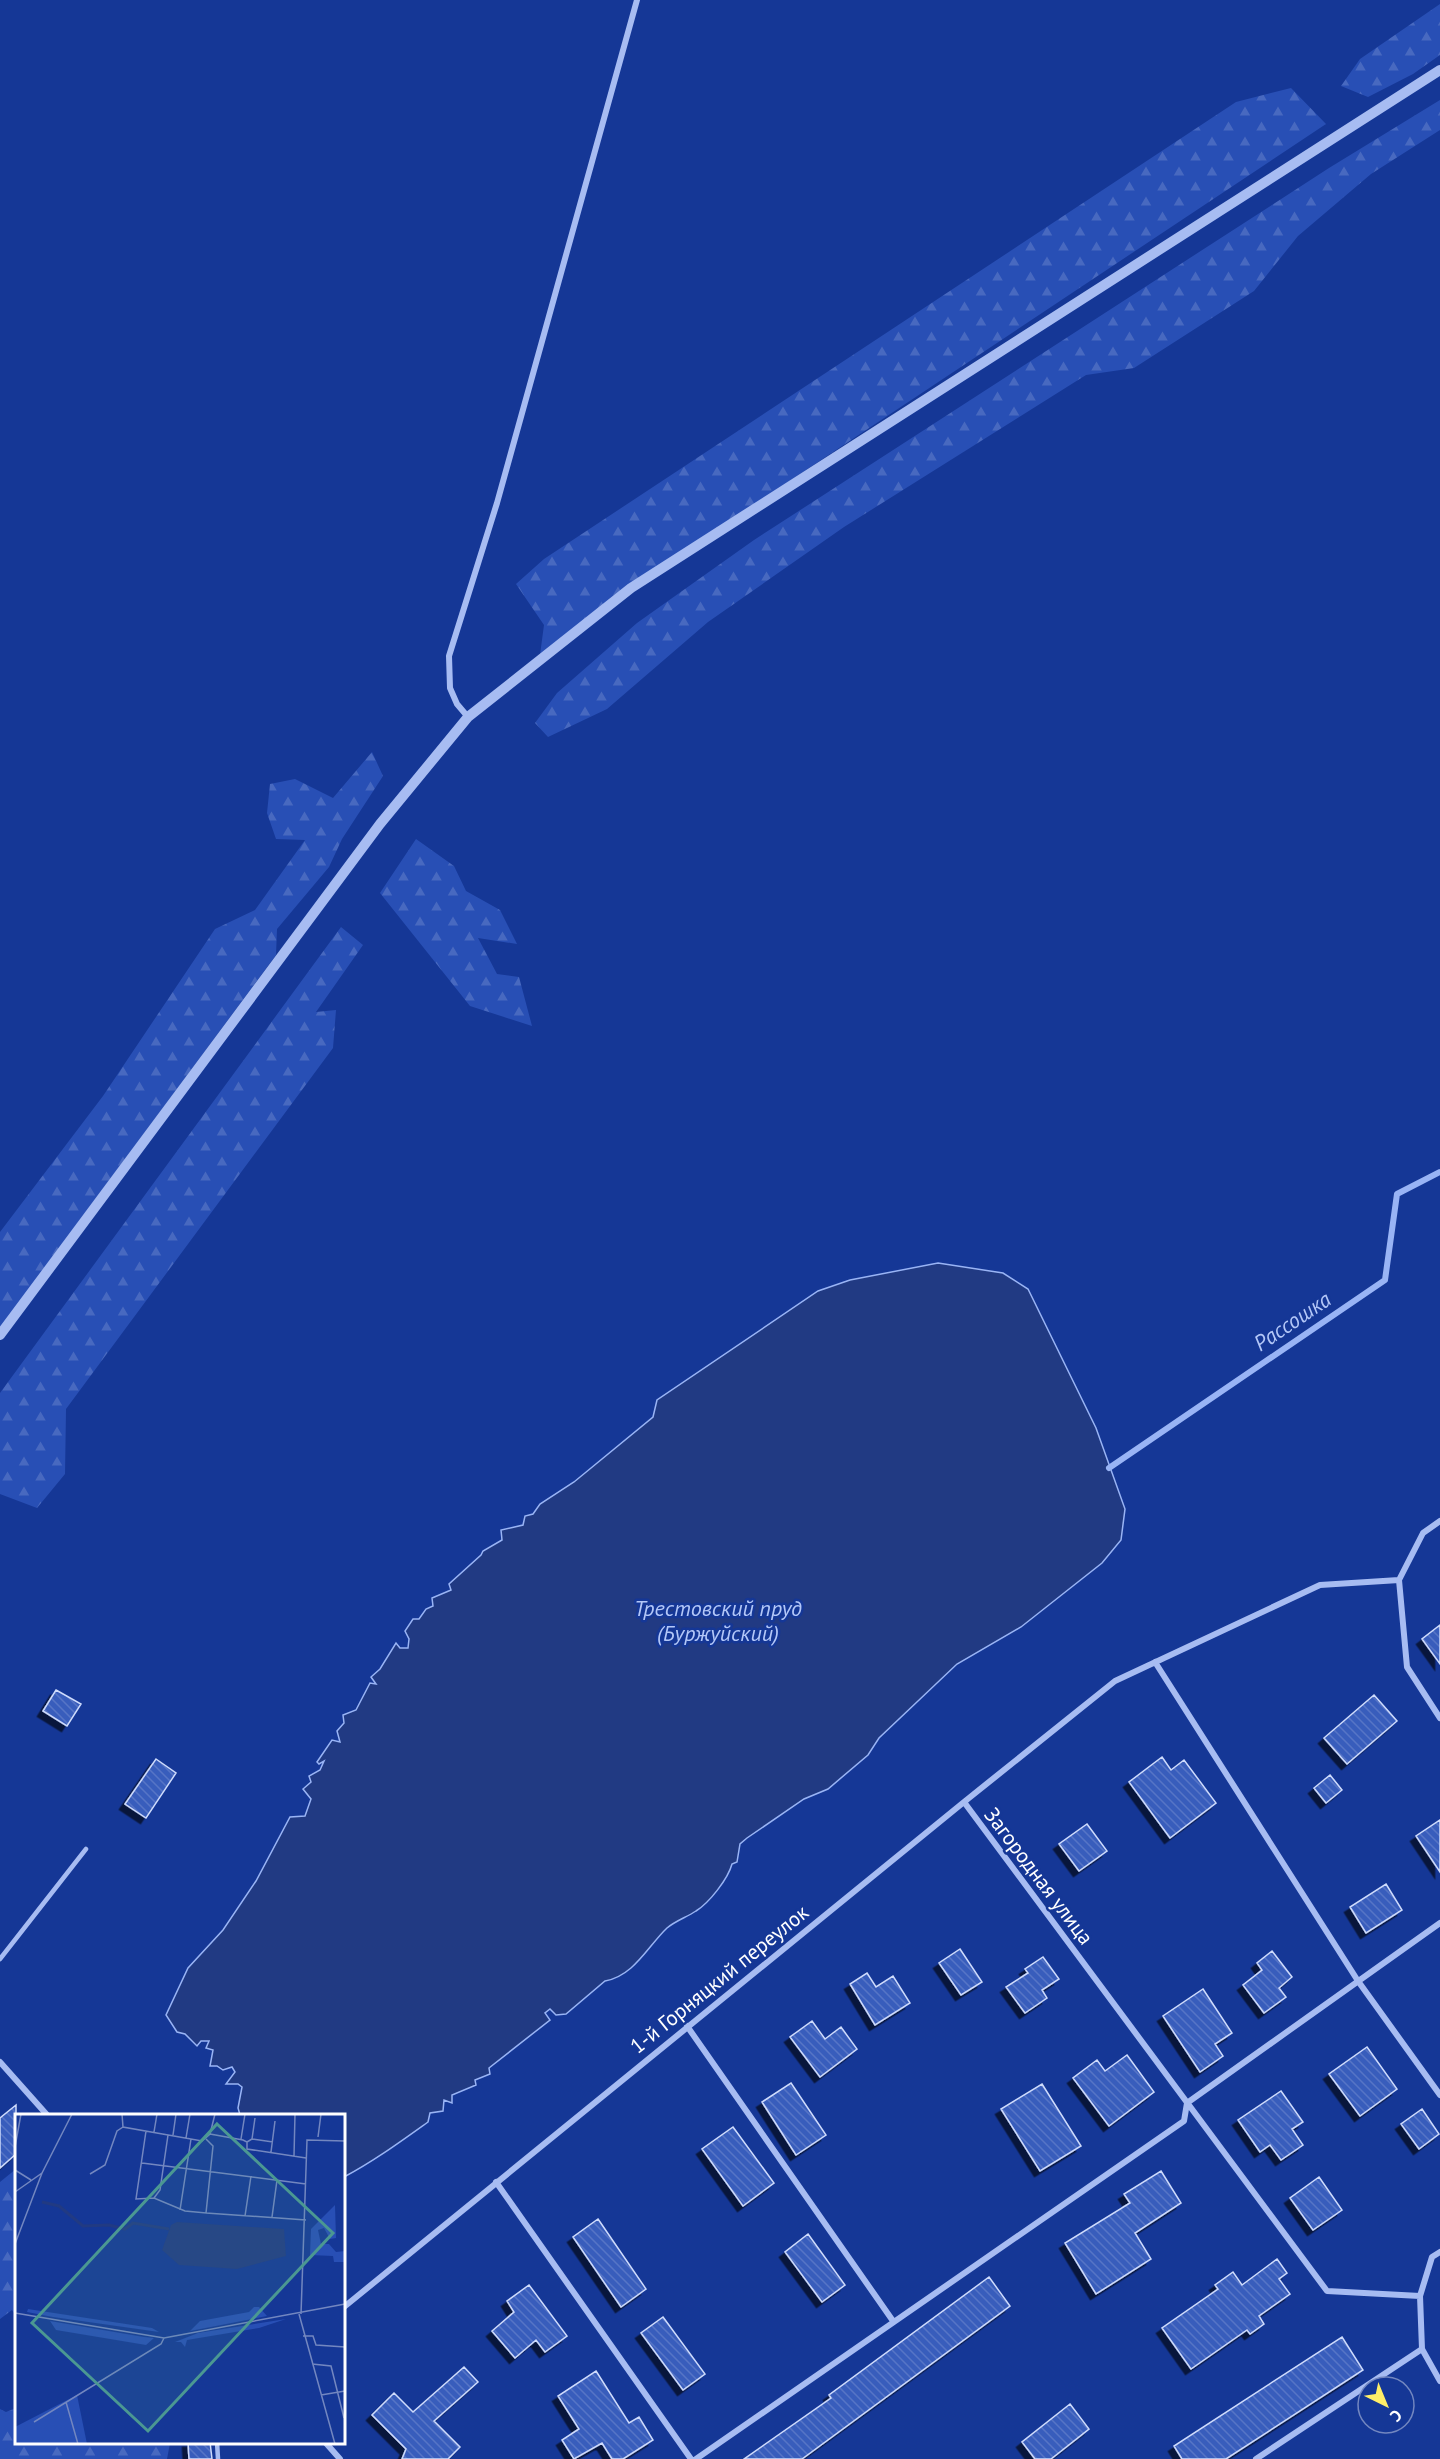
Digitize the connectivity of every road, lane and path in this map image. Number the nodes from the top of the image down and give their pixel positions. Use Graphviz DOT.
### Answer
graph roads {
  1 [pos="637,0"];
  2 [pos="1440,70"];
  3 [pos="468,717"];
  4 [pos="0,1335"];
  5 [pos="1440,1521"];
  6 [pos="1399,1580"];
  7 [pos="1155,1662"];
  8 [pos="1440,1718"];
  9 [pos="964,1802"];
  10 [pos="86,1849"];
  11 [pos="1440,1923"];
  12 [pos="0,1959"];
  13 [pos="1358,1981"];
  14 [pos="687,2026"];
  15 [pos="0,2062"];
  16 [pos="1440,2095"];
  17 [pos="1187,2103"];
  18 [pos="47,2114"];
  19 [pos="496,2182"];
  20 [pos="1440,2252"];
  21 [pos="1420,2296"];
  22 [pos="345,2306"];
  23 [pos="893,2321"];
  24 [pos="1422,2349"];
  25 [pos="1440,2381"];
  26 [pos="217,2444"];
  27 [pos="327,2444"];
  28 [pos="218,2459"];
  29 [pos="340,2459"];
  30 [pos="691,2459"];
  31 [pos="696,2459"];
  32 [pos="1256,2459"];
  1 -- 3 [label="street"];
  2 -- 3 [label="street"];
  3 -- 4 [label="street"];
  5 -- 6 [label="street"];
  6 -- 7 [label="street, Загородная улица"];
  6 -- 8 [label="street"];
  7 -- 9 [label="street, Загородная улица"];
  7 -- 13 [label="street"];
  9 -- 14 [label="street, 1-й Горняцкий переулок"];
  9 -- 17 [label="street, Загородная улица"];
  10 -- 12 [label="lane"];
  11 -- 13 [label="street"];
  13 -- 16 [label="street"];
  13 -- 17 [label="street"];
  14 -- 19 [label="street, 1-й Горняцкий переулок"];
  14 -- 23 [label="street"];
  15 -- 18 [label="street"];
  17 -- 21 [label="street, Загородная улица"];
  17 -- 23 [label="street"];
  19 -- 22 [label="street, 1-й Горняцкий переулок"];
  19 -- 30 [label="street"];
  20 -- 21 [label="street"];
  21 -- 24 [label="street"];
  23 -- 31 [label="street"];
  24 -- 25 [label="street"];
  24 -- 32 [label="street"];
  26 -- 28 [label="lane"];
  27 -- 29 [label="street"];
}
